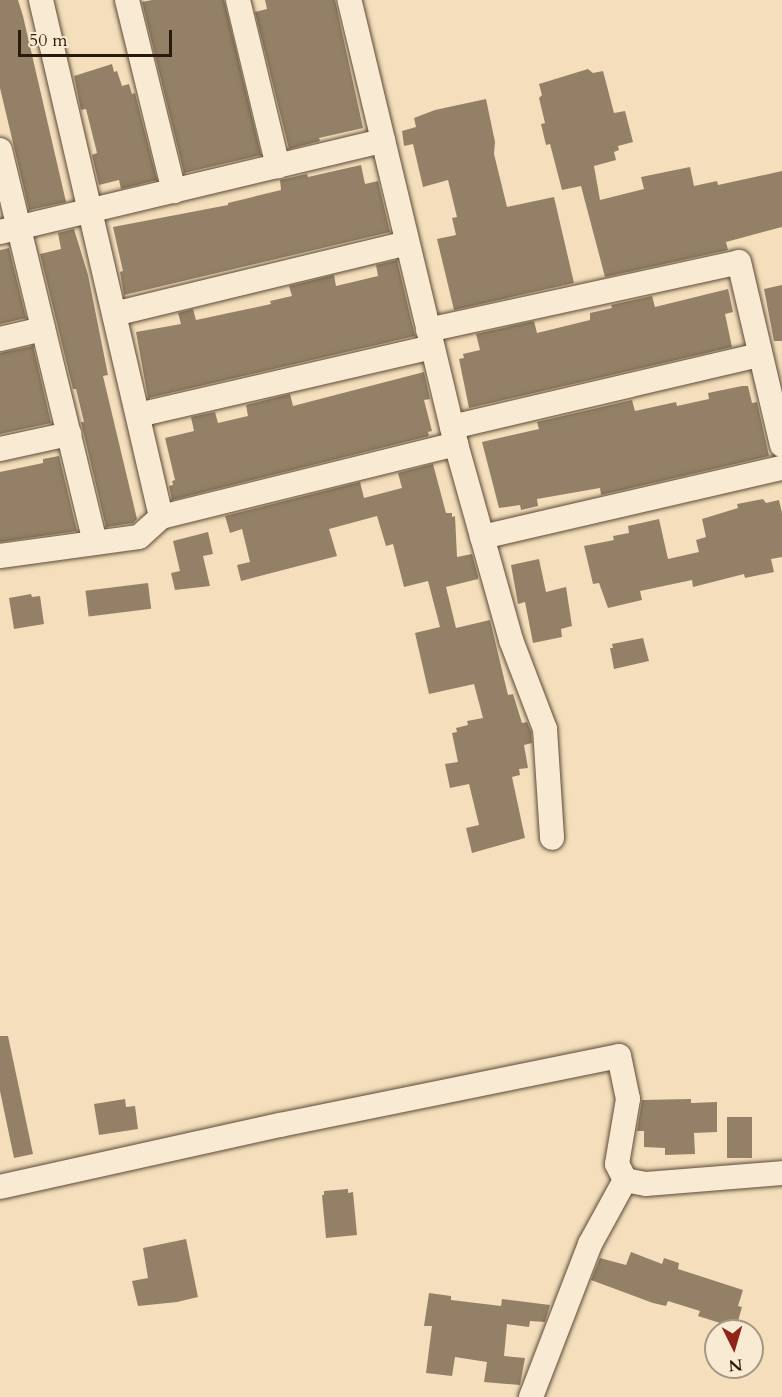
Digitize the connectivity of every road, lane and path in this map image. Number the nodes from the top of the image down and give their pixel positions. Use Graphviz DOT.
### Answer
graph roads {
  1 [pos="41,0"];
  2 [pos="127,0"];
  3 [pos="238,0"];
  4 [pos="349,0"];
  5 [pos="383,141"];
  6 [pos="0,150"];
  7 [pos="278,166"];
  8 [pos="174,192"];
  9 [pos="91,212"];
  10 [pos="9,230"];
  11 [pos="407,243"];
  12 [pos="114,314"];
  13 [pos="44,329"];
  14 [pos="0,339"];
  15 [pos="430,339"];
  16 [pos="760,355"];
  17 [pos="138,415"];
  18 [pos="69,434"];
  19 [pos="454,436"];
  20 [pos="782,445"];
  21 [pos="0,449"];
  22 [pos="782,468"];
  23 [pos="161,517"];
  24 [pos="482,537"];
  25 [pos="95,543"];
  26 [pos="0,556"];
  27 [pos="552,838"];
  28 [pos="782,1173"];
  29 [pos="625,1180"];
  30 [pos="0,1187"];
  31 [pos="531,1397"];
  1 -- 9 [label="street"];
  2 -- 8 [label="street"];
  3 -- 7 [label="street"];
  4 -- 5 [label="street"];
  5 -- 7 [label="street"];
  5 -- 11 [label="street"];
  6 -- 10 [label="street"];
  7 -- 8 [label="street"];
  8 -- 9 [label="street"];
  9 -- 10 [label="street"];
  9 -- 12 [label="street"];
  10 -- 13 [label="street"];
  11 -- 12 [label="street"];
  11 -- 15 [label="street"];
  12 -- 17 [label="street"];
  13 -- 14 [label="street"];
  13 -- 18 [label="street"];
  15 -- 16 [label="street"];
  15 -- 17 [label="street"];
  15 -- 19 [label="street"];
  16 -- 19 [label="street"];
  16 -- 20 [label="street"];
  17 -- 23 [label="street"];
  18 -- 21 [label="street"];
  18 -- 25 [label="street"];
  19 -- 23 [label="street"];
  19 -- 24 [label="street"];
  22 -- 24 [label="street"];
  23 -- 25 [label="street"];
  24 -- 27 [label="street"];
  25 -- 26 [label="street"];
  28 -- 29 [label="street"];
  29 -- 30 [label="street"];
  29 -- 31 [label="street"];
}
